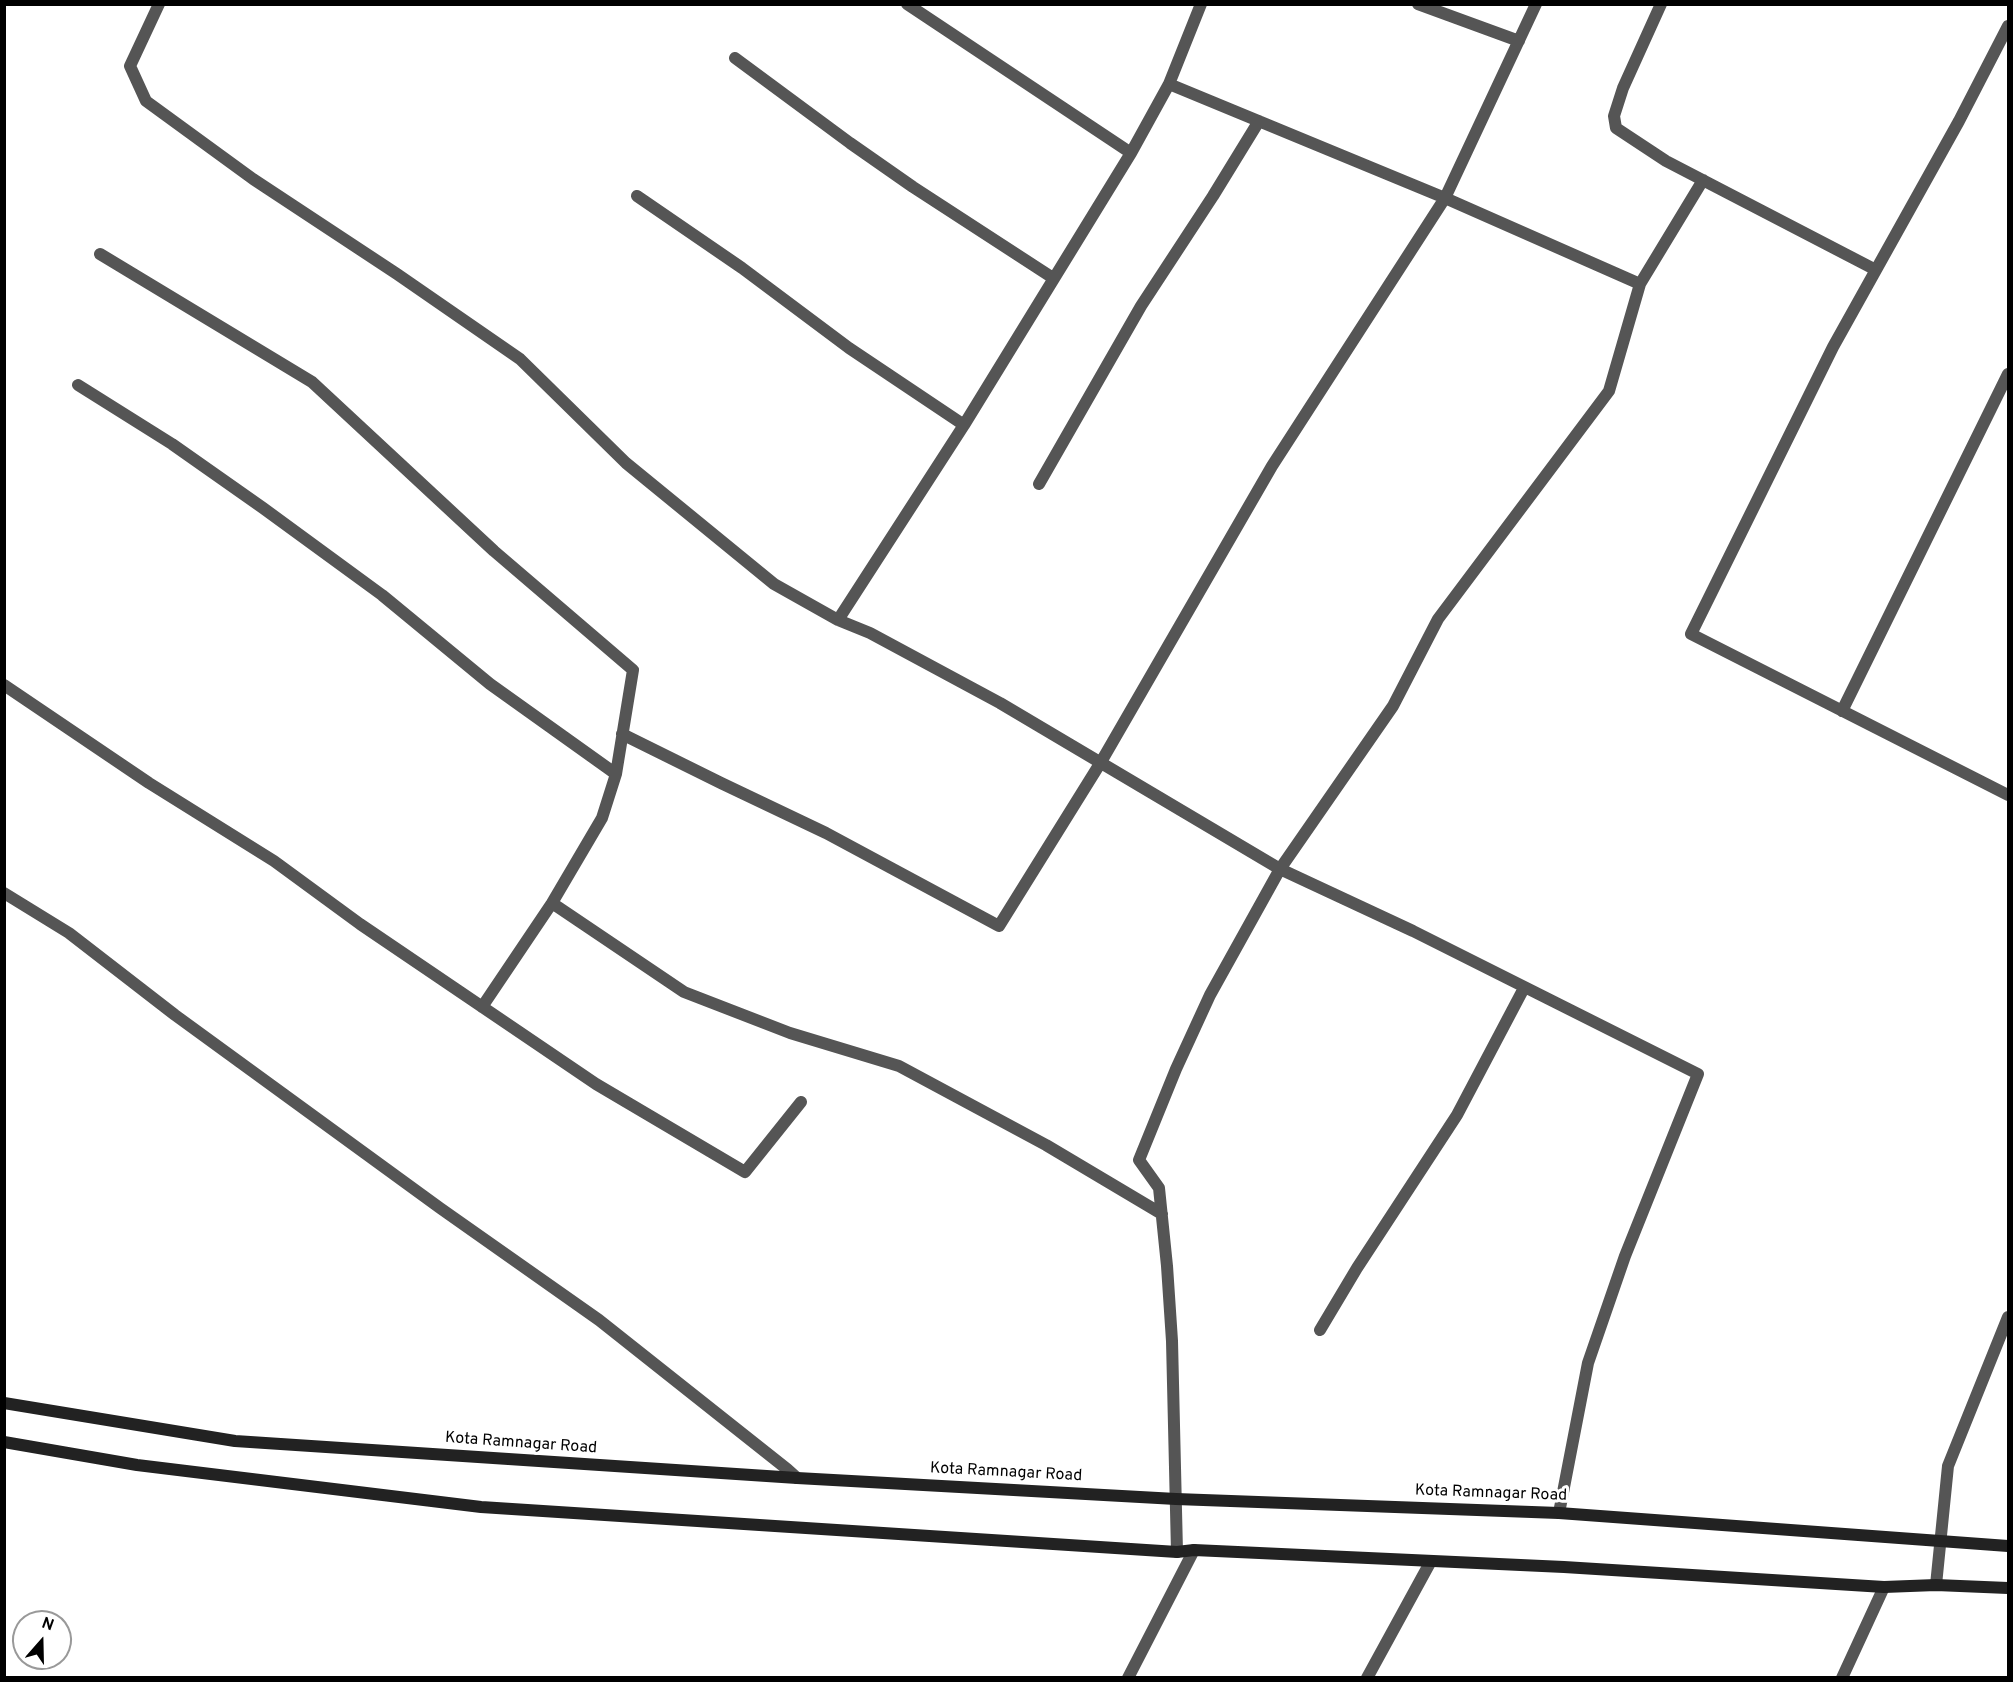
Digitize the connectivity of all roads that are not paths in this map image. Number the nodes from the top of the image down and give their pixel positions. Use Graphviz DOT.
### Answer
graph roads {
  1 [pos="159,4"];
  2 [pos="907,4"];
  3 [pos="1200,4"];
  4 [pos="1418,4"];
  5 [pos="1536,4"];
  6 [pos="1661,4"];
  7 [pos="2008,26"];
  8 [pos="1519,41"];
  9 [pos="735,58"];
  10 [pos="1169,84"];
  11 [pos="1259,122"];
  12 [pos="1131,153"];
  13 [pos="1702,180"];
  14 [pos="637,196"];
  15 [pos="1445,198"];
  16 [pos="100,254"];
  17 [pos="1876,270"];
  18 [pos="1053,278"];
  19 [pos="1640,284"];
  20 [pos="2008,374"];
  21 [pos="78,385"];
  22 [pos="964,425"];
  23 [pos="1039,483"];
  24 [pos="838,620"];
  25 [pos="4,685"];
  26 [pos="1842,711"];
  27 [pos="622,734"];
  28 [pos="1101,762"];
  29 [pos="616,774"];
  30 [pos="2008,795"];
  31 [pos="1280,869"];
  32 [pos="4,893"];
  33 [pos="552,903"];
  34 [pos="1524,988"];
  35 [pos="482,1007"];
  36 [pos="801,1102"];
  37 [pos="1162,1214"];
  38 [pos="2008,1317"];
  39 [pos="1320,1330"];
  40 [pos="4,1403"];
  41 [pos="4,1442"];
  42 [pos="797,1478"];
  43 [pos="1176,1499"];
  44 [pos="1559,1513"];
  45 [pos="1940,1541"];
  46 [pos="2008,1546"];
  47 [pos="1194,1551"];
  48 [pos="1177,1552"];
  49 [pos="1431,1561"];
  50 [pos="1936,1585"];
  51 [pos="1884,1587"];
  52 [pos="2008,1588"];
  53 [pos="1128,1677"];
  54 [pos="1367,1677"];
  55 [pos="1842,1677"];
  1 -- 24 [label="street"];
  2 -- 12 [label="street"];
  3 -- 10 [label="street"];
  4 -- 8 [label="street"];
  5 -- 8 [label="street"];
  6 -- 13 [label="street"];
  7 -- 17 [label="street"];
  8 -- 15 [label="street"];
  9 -- 18 [label="street"];
  10 -- 11 [label="street"];
  10 -- 12 [label="street"];
  11 -- 15 [label="street"];
  11 -- 23 [label="street"];
  12 -- 18 [label="street"];
  13 -- 17 [label="street"];
  13 -- 19 [label="street"];
  14 -- 22 [label="street"];
  15 -- 19 [label="street"];
  15 -- 28 [label="street"];
  16 -- 27 [label="street"];
  17 -- 26 [label="street"];
  18 -- 22 [label="street"];
  19 -- 31 [label="street"];
  20 -- 26 [label="street"];
  21 -- 29 [label="street"];
  22 -- 24 [label="street"];
  24 -- 28 [label="street"];
  25 -- 35 [label="street"];
  26 -- 30 [label="street"];
  27 -- 28 [label="street"];
  27 -- 29 [label="street"];
  28 -- 31 [label="street"];
  29 -- 33 [label="street"];
  31 -- 34 [label="street"];
  31 -- 37 [label="street"];
  32 -- 42 [label="street"];
  33 -- 35 [label="street"];
  33 -- 37 [label="street"];
  34 -- 39 [label="street"];
  34 -- 44 [label="street"];
  35 -- 36 [label="street"];
  37 -- 43 [label="street"];
  38 -- 45 [label="street"];
  40 -- 42 [label="street, Kota Ramnagar Road"];
  41 -- 48 [label="street"];
  42 -- 43 [label="street, Kota Ramnagar Road"];
  43 -- 44 [label="street, Kota Ramnagar Road"];
  43 -- 48 [label="street"];
  44 -- 45 [label="street, Kota Ramnagar Road"];
  45 -- 46 [label="street, Kota Ramnagar Road"];
  45 -- 50 [label="street"];
  47 -- 48 [label="street"];
  47 -- 49 [label="street"];
  47 -- 53 [label="street"];
  49 -- 51 [label="street"];
  49 -- 54 [label="street"];
  50 -- 51 [label="street"];
  50 -- 52 [label="street"];
  51 -- 55 [label="street"];
}
